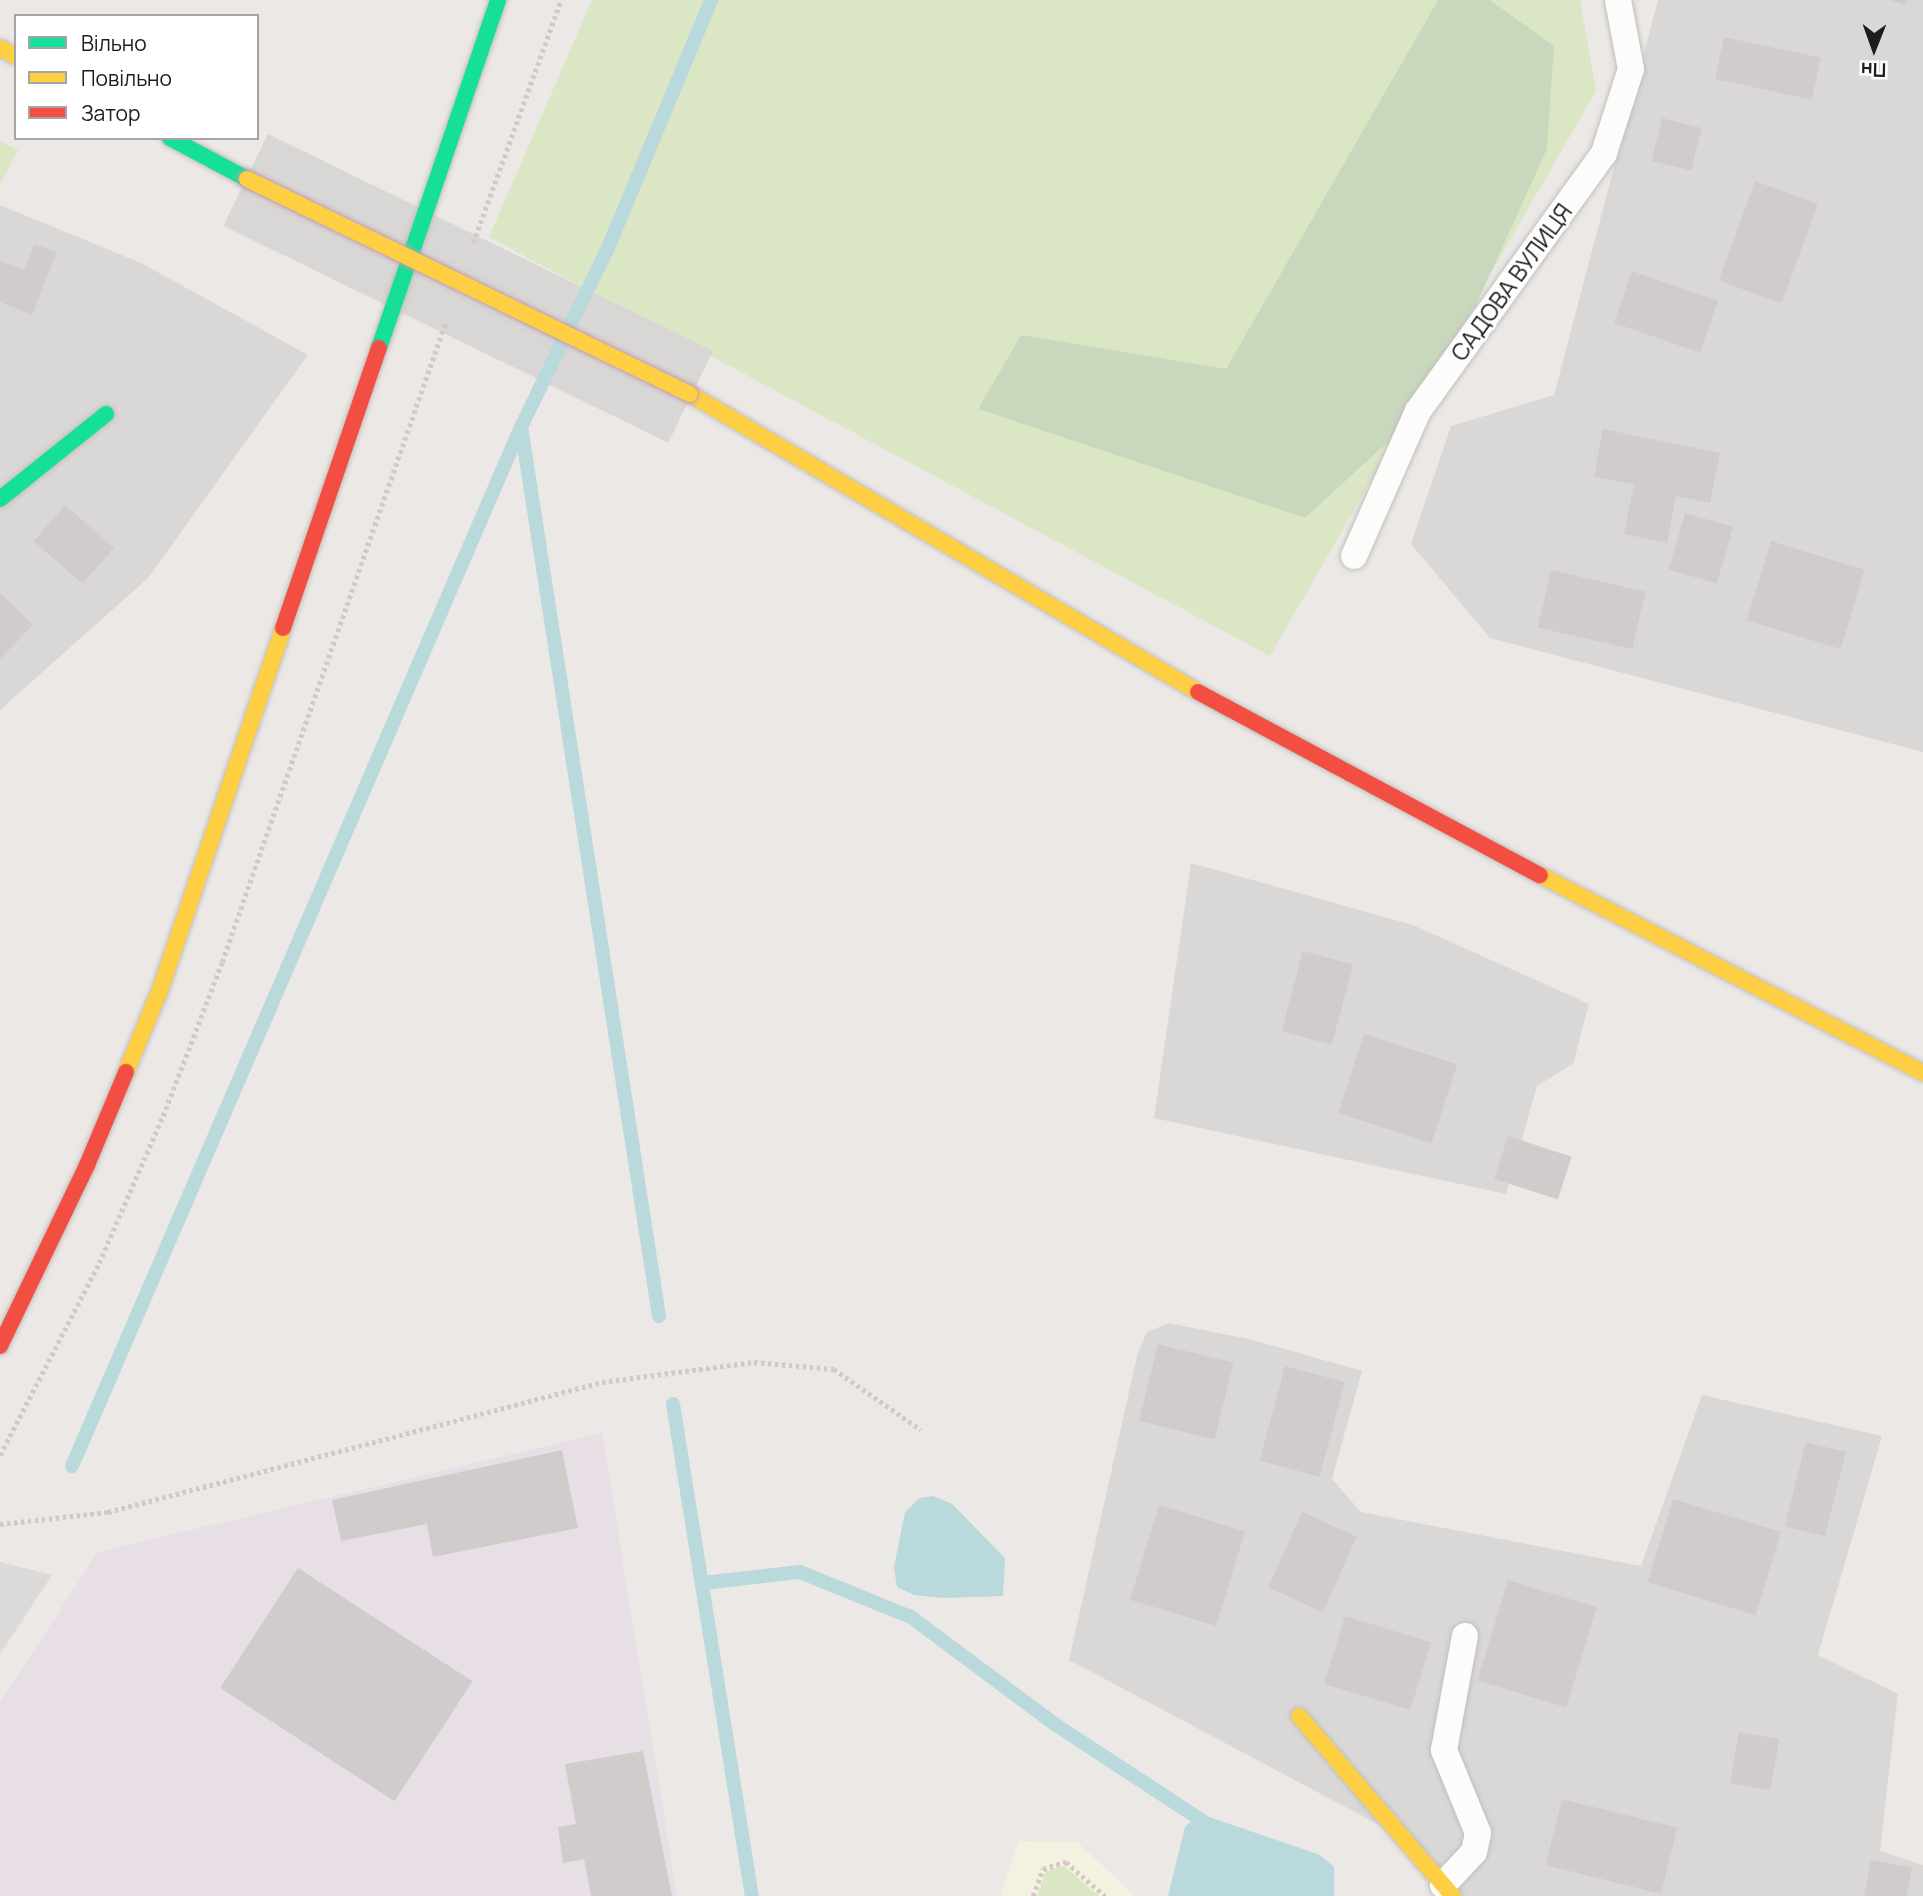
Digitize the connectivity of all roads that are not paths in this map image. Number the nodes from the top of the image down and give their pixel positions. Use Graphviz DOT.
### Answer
graph roads {
  1 [pos="498,0"];
  2 [pos="1618,0"];
  3 [pos="174,140"];
  4 [pos="106,414"];
  5 [pos="0,499"];
  6 [pos="1354,556"];
  7 [pos="1923,1073"];
  8 [pos="0,1346"];
  9 [pos="1465,1636"];
  10 [pos="1299,1716"];
  11 [pos="1448,1890"];
  1 -- 8 [label="main road"];
  2 -- 6 [label="lane, САДОВА ВУЛИЦЯ"];
  3 -- 7 [label="main road, bridge"];
  4 -- 5 [label="main road"];
  9 -- 11 [label="lane"];
  10 -- 11 [label="main road"];
}
